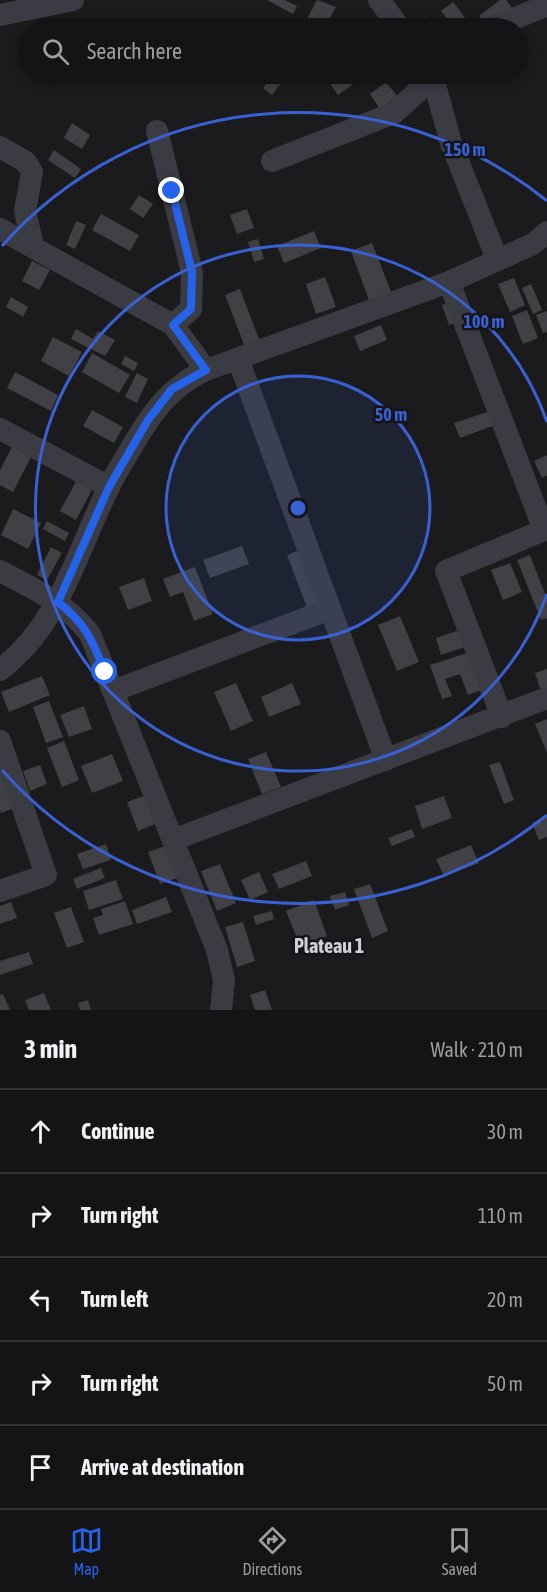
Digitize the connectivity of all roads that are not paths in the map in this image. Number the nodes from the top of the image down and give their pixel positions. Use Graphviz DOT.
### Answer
graph roads {
  1 [pos="73,0"];
  2 [pos="379,0"];
  3 [pos="547,5"];
  4 [pos="0,15"];
  5 [pos="392,18"];
  6 [pos="515,18"];
  7 [pos="424,84"];
  8 [pos="436,84"];
  9 [pos="157,131"];
  10 [pos="0,147"];
  11 [pos="272,161"];
  12 [pos="0,229"];
  13 [pos="547,232"];
  14 [pos="33,246"];
  15 [pos="497,259"];
  16 [pos="449,282"];
  17 [pos="173,325"];
  18 [pos="238,359"];
  19 [pos="206,370"];
  20 [pos="0,429"];
  21 [pos="109,487"];
  22 [pos="0,571"];
  23 [pos="58,602"];
  24 [pos="330,609"];
  25 [pos="0,670"];
  26 [pos="113,691"];
  27 [pos="547,698"];
  28 [pos="502,717"];
  29 [pos="0,741"];
  30 [pos="386,760"];
  31 [pos="173,840"];
  32 [pos="0,891"];
  33 [pos="221,1010"];
  1 -- 4 [label="street"];
  2 -- 5 [label="street"];
  3 -- 6 [label="street"];
  7 -- 11 [label="street"];
  8 -- 15 [label="street"];
  9 -- 17 [label="street"];
  10 -- 14 [label="street"];
  12 -- 14 [label="street"];
  13 -- 15 [label="street"];
  14 -- 17 [label="street"];
  15 -- 16 [label="street"];
  16 -- 18 [label="street"];
  16 -- 28 [label="street"];
  17 -- 19 [label="street"];
  18 -- 19 [label="street"];
  18 -- 24 [label="street"];
  19 -- 21 [label="street"];
  20 -- 21 [label="street"];
  21 -- 23 [label="street"];
  22 -- 23 [label="street"];
  23 -- 25 [label="street"];
  23 -- 26 [label="street"];
  24 -- 26 [label="street"];
  24 -- 30 [label="street"];
  26 -- 31 [label="street"];
  27 -- 28 [label="street"];
  28 -- 30 [label="street"];
  29 -- 32 [label="street"];
  30 -- 31 [label="street"];
  31 -- 33 [label="street"];
}
